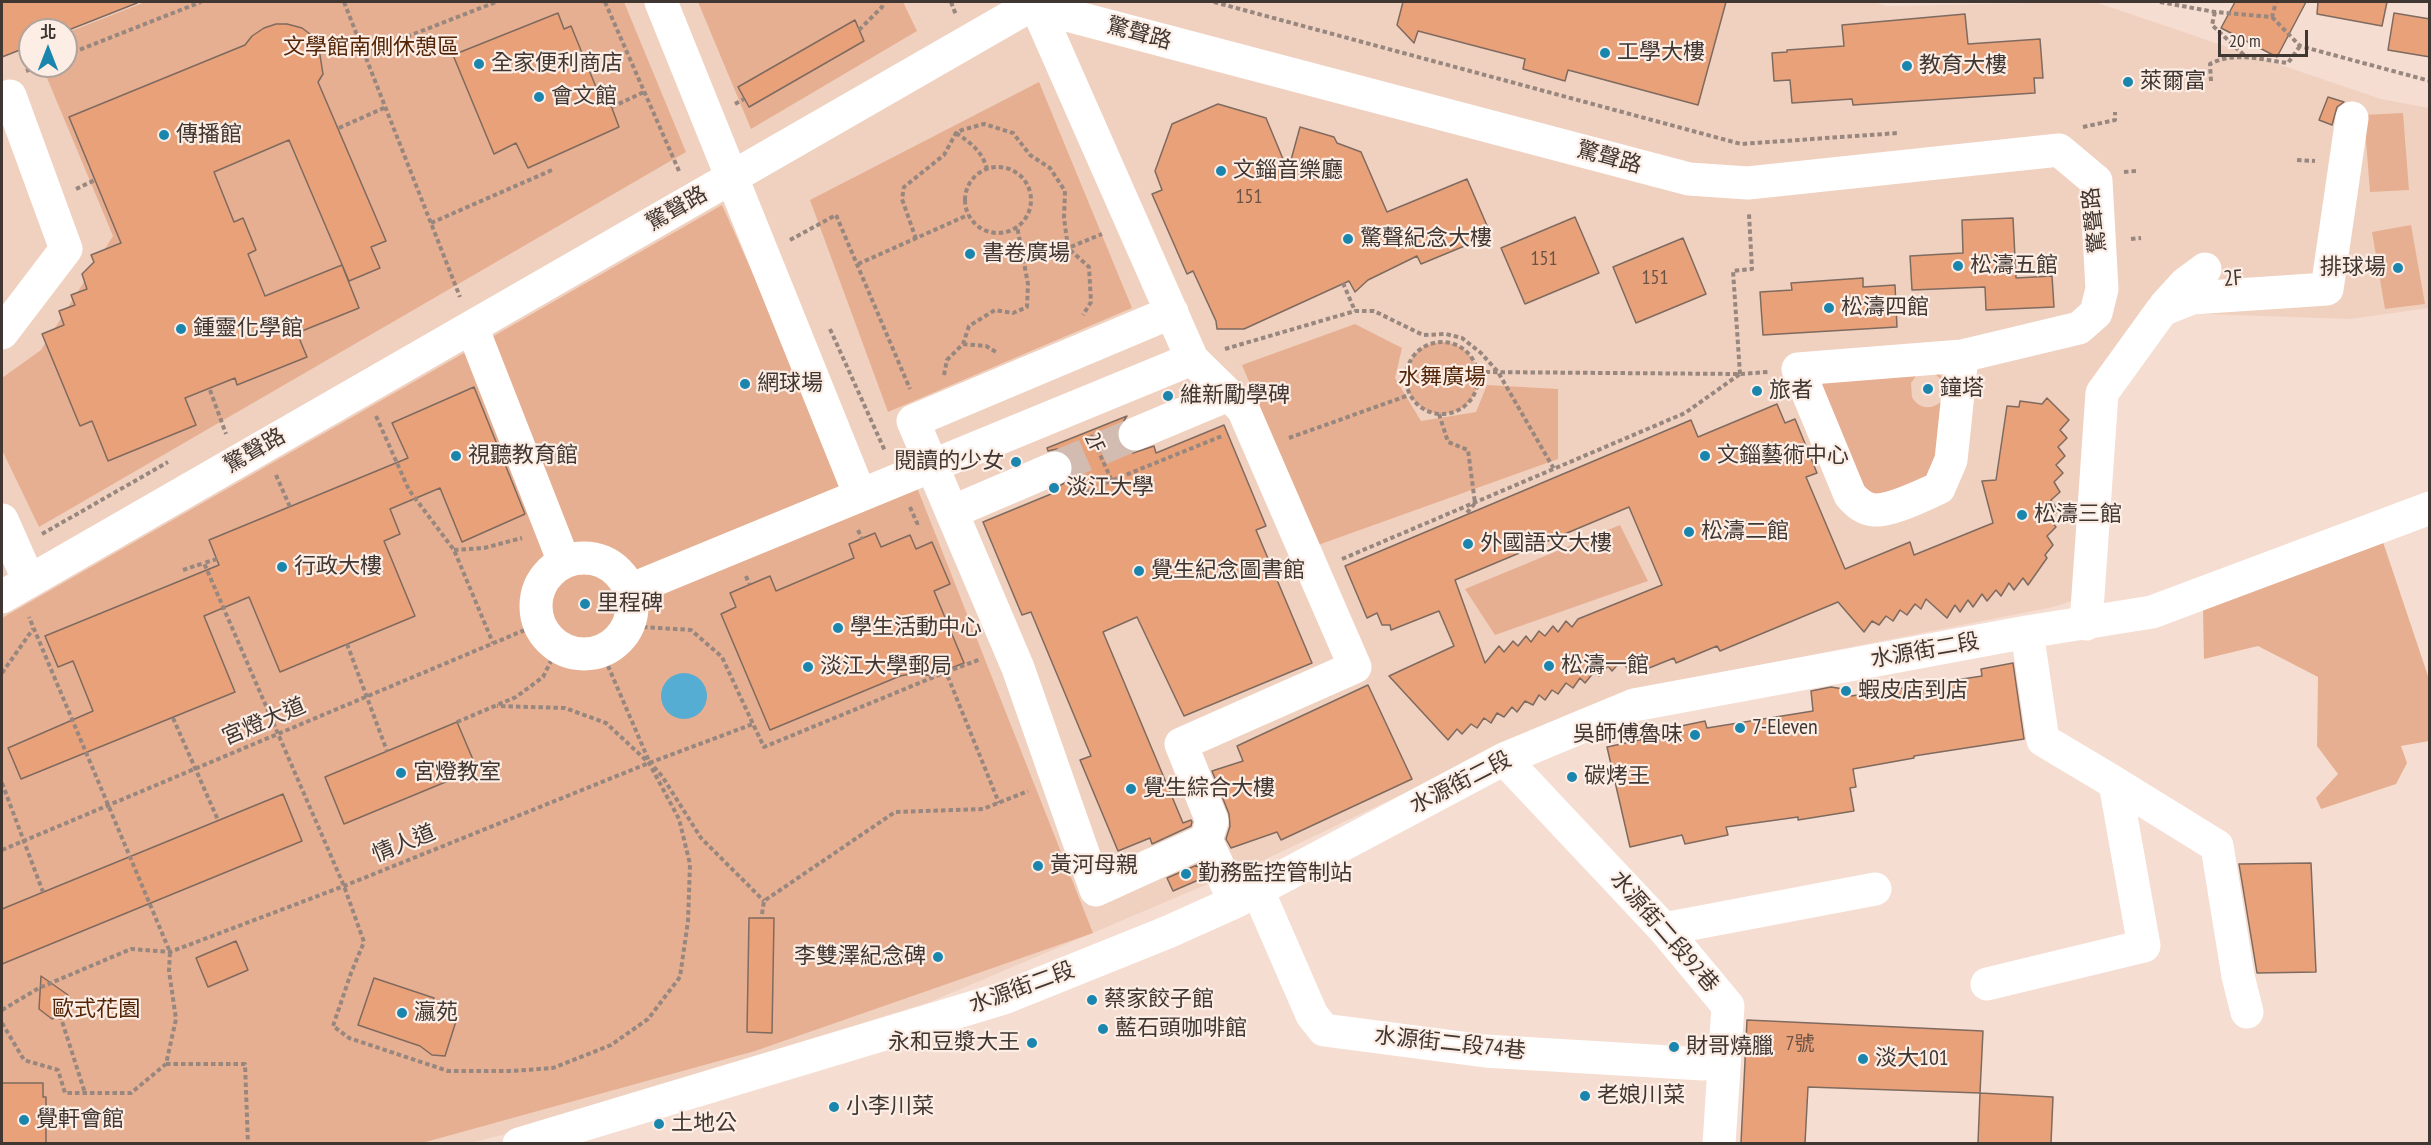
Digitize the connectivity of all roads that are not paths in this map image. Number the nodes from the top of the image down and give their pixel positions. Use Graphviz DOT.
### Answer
graph roads {
  1 [pos="661,2"];
  2 [pos="1035,3"];
  3 [pos="4,89"];
  4 [pos="2352,118"];
  5 [pos="732,178"];
  6 [pos="2267,264"];
  7 [pos="2162,310"];
  8 [pos="1172,312"];
  9 [pos="472,327"];
  10 [pos="2,333"];
  11 [pos="1962,356"];
  12 [pos="1192,358"];
  13 [pos="1228,395"];
  14 [pos="1135,434"];
  15 [pos="932,465"];
  16 [pos="1055,468"];
  17 [pos="860,495"];
  18 [pos="2430,508"];
  19 [pos="952,512"];
  20 [pos="2,520"];
  21 [pos="564,562"];
  22 [pos="10,589"];
  23 [pos="630,590"];
  24 [pos="2086,624"];
  25 [pos="2027,632"];
  26 [pos="1504,759"];
  27 [pos="2115,783"];
  28 [pos="1206,840"];
  29 [pos="1875,890"];
  30 [pos="1246,896"];
  31 [pos="1664,928"];
  32 [pos="1987,984"];
  33 [pos="2247,1012"];
  34 [pos="1725,1049"];
  35 [pos="519,1143"];
  36 [pos="1719,1143"];
  1 -- 5 [label="street"];
  2 -- 5 [label="street, 驚聲路"];
  2 -- 8 [label="street"];
  2 -- 11 [label="street, 驚聲路"];
  3 -- 10 [label="street"];
  4 -- 7 [label="street"];
  5 -- 9 [label="street, 驚聲路"];
  5 -- 17 [label="street"];
  6 -- 7 [label="street, 2F"];
  7 -- 24 [label="street"];
  8 -- 12 [label="street"];
  8 -- 15 [label="street"];
  9 -- 21 [label="street"];
  9 -- 22 [label="street, 驚聲路"];
  11 -- 11 [label="street, 驚聲路"];
  12 -- 13 [label="street"];
  12 -- 15 [label="street"];
  13 -- 14 [label="street"];
  13 -- 28 [label="street"];
  15 -- 17 [label="street"];
  15 -- 19 [label="street"];
  16 -- 19 [label="street"];
  17 -- 23 [label="street"];
  18 -- 24 [label="street, 水源街二段"];
  19 -- 28 [label="street"];
  20 -- 22 [label="street"];
  21 -- 23 [label="street"];
  21 -- 23 [label="street"];
  24 -- 25 [label="street, 水源街二段"];
  25 -- 26 [label="street, 水源街二段"];
  25 -- 27 [label="street"];
  26 -- 30 [label="street, 水源街二段"];
  26 -- 31 [label="street, 水源街二段92巷"];
  27 -- 32 [label="street"];
  27 -- 33 [label="street"];
  28 -- 30 [label="street"];
  29 -- 31 [label="street"];
  30 -- 34 [label="street, 水源街二段74巷"];
  30 -- 35 [label="street, 水源街二段"];
  31 -- 34 [label="street, 水源街二段92巷"];
  34 -- 36 [label="street, 水源街二段92巷"];
}
